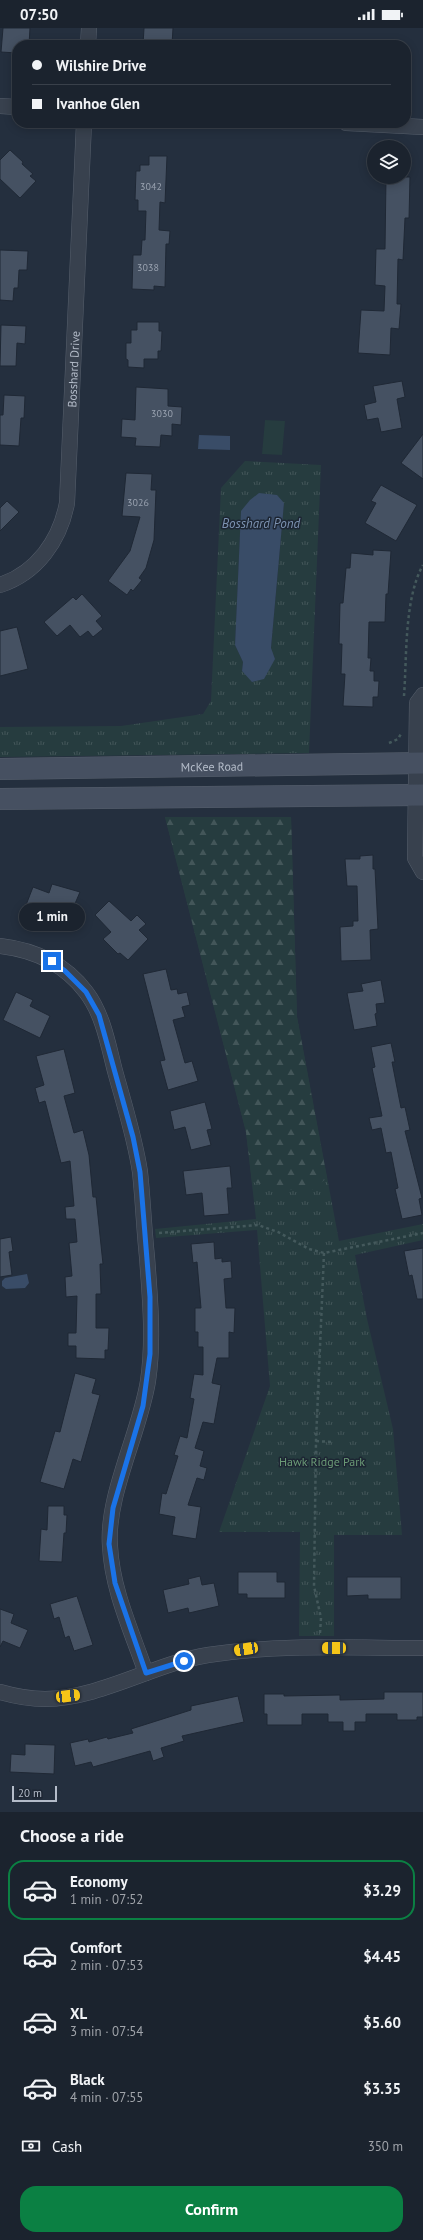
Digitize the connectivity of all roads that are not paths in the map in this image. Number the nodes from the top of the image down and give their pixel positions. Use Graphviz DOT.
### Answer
graph roads {
  1 [pos="89,28"];
  2 [pos="88,40"];
  3 [pos="0,106"];
  4 [pos="12,107"];
  5 [pos="411,126"];
  6 [pos="423,127"];
  7 [pos="84,128"];
  8 [pos="0,585"];
  9 [pos="423,695"];
  10 [pos="420,763"];
  11 [pos="0,768"];
  12 [pos="419,794"];
  13 [pos="0,799"];
  14 [pos="423,872"];
  15 [pos="0,946"];
  16 [pos="423,1648"];
  17 [pos="146,1673"];
  18 [pos="0,1692"];
  1 -- 2 [label="street"];
  3 -- 4 [label="street"];
  5 -- 6 [label="street"];
  7 -- 8 [label="street, Bosshard Drive"];
  9 -- 10 [label="street"];
  10 -- 11 [label="main road, McKee Road"];
  10 -- 12 [label="street"];
  12 -- 13 [label="main road"];
  12 -- 14 [label="street"];
  15 -- 17 [label="street"];
  16 -- 17 [label="street"];
  17 -- 18 [label="street"];
}
